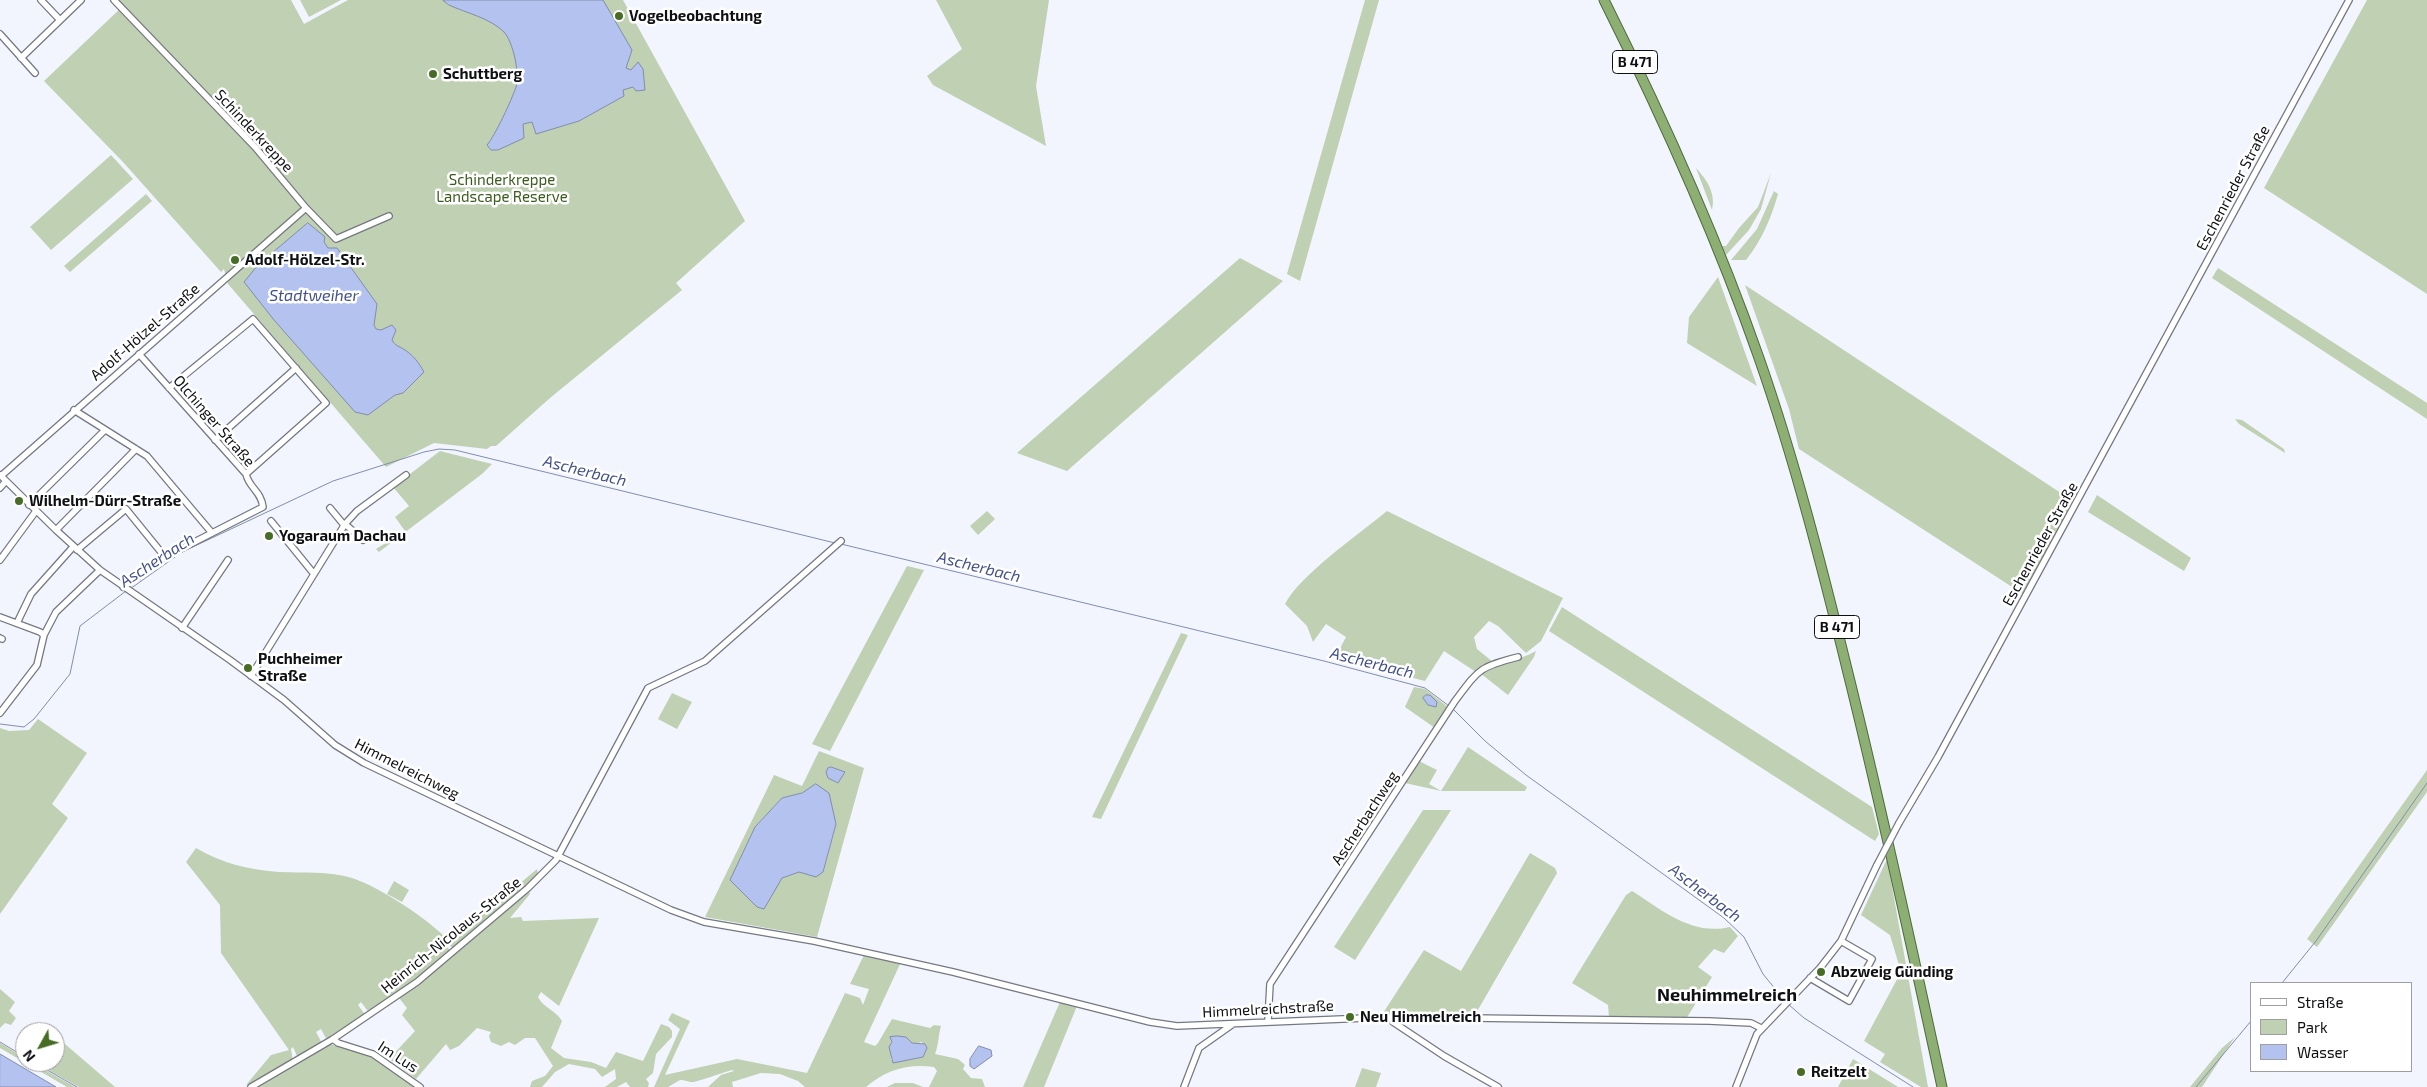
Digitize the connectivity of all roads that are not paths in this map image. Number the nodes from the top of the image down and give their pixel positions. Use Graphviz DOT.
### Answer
graph roads {
  1 [pos="41,0"];
  2 [pos="81,0"];
  3 [pos="114,0"];
  4 [pos="1604,0"];
  5 [pos="2349,0"];
  6 [pos="60,20"];
  7 [pos="0,34"];
  8 [pos="22,58"];
  9 [pos="36,73"];
  10 [pos="306,208"];
  11 [pos="389,216"];
  12 [pos="139,354"];
  13 [pos="296,368"];
  14 [pos="169,388"];
  15 [pos="74,410"];
  16 [pos="105,430"];
  17 [pos="215,440"];
  18 [pos="136,449"];
  19 [pos="246,474"];
  20 [pos="406,475"];
  21 [pos="2,477"];
  22 [pos="0,488"];
  23 [pos="30,505"];
  24 [pos="330,508"];
  25 [pos="36,511"];
  26 [pos="271,521"];
  27 [pos="344,525"];
  28 [pos="56,530"];
  29 [pos="212,533"];
  30 [pos="363,540"];
  31 [pos="842,541"];
  32 [pos="75,548"];
  33 [pos="165,557"];
  34 [pos="0,560"];
  35 [pos="228,560"];
  36 [pos="100,570"];
  37 [pos="314,574"];
  38 [pos="124,588"];
  39 [pos="0,617"];
  40 [pos="17,623"];
  41 [pos="182,628"];
  42 [pos="44,635"];
  43 [pos="1518,657"];
  44 [pos="251,676"];
  45 [pos="0,713"];
  46 [pos="558,857"];
  47 [pos="1841,941"];
  48 [pos="814,942"];
  49 [pos="1810,978"];
  50 [pos="1390,1017"];
  51 [pos="1268,1021"];
  52 [pos="1233,1024"];
  53 [pos="1761,1028"];
  54 [pos="333,1039"];
  55 [pos="251,1087"];
  56 [pos="420,1087"];
  57 [pos="1184,1087"];
  58 [pos="1498,1087"];
  59 [pos="1736,1087"];
  60 [pos="1942,1087"];
  1 -- 6 [label="street"];
  2 -- 6 [label="street"];
  3 -- 10 [label="street, Schinderkreppe"];
  4 -- 60 [label="highway, B 471"];
  5 -- 47 [label="street, Eschenrieder Straße, bridge"];
  6 -- 8 [label="street"];
  7 -- 8 [label="street"];
  8 -- 9 [label="street"];
  10 -- 11 [label="street, Schinderkreppe"];
  10 -- 12 [label="street, Adolf-Hölzel-Straße"];
  12 -- 14 [label="street, Olchinger Straße"];
  12 -- 15 [label="street, Adolf-Hölzel-Straße"];
  13 -- 14 [label="street"];
  13 -- 17 [label="street"];
  13 -- 19 [label="street"];
  14 -- 17 [label="street, Olchinger Straße"];
  15 -- 16 [label="street"];
  15 -- 21 [label="street, Adolf-Hölzel-Straße"];
  16 -- 18 [label="street"];
  16 -- 23 [label="street"];
  17 -- 19 [label="street, Olchinger Straße"];
  18 -- 28 [label="street"];
  18 -- 29 [label="street"];
  19 -- 29 [label="street, Olchinger Straße"];
  20 -- 27 [label="street"];
  21 -- 22 [label="street, Adolf-Hölzel-Straße"];
  21 -- 23 [label="street, Himmelreichweg"];
  23 -- 25 [label="street, Himmelreichweg"];
  24 -- 27 [label="street"];
  25 -- 28 [label="street, Himmelreichweg"];
  25 -- 34 [label="street"];
  26 -- 37 [label="street"];
  27 -- 30 [label="street"];
  27 -- 37 [label="street"];
  28 -- 32 [label="street, Himmelreichweg"];
  29 -- 33 [label="street"];
  31 -- 46 [label="street, Heinrich-Nicolaus-Straße"];
  32 -- 33 [label="street"];
  32 -- 36 [label="street, Himmelreichweg"];
  32 -- 40 [label="street"];
  33 -- 38 [label="street"];
  35 -- 41 [label="street"];
  36 -- 38 [label="street, Himmelreichweg"];
  36 -- 42 [label="street"];
  37 -- 44 [label="street"];
  38 -- 41 [label="street, Himmelreichweg"];
  39 -- 40 [label="street"];
  40 -- 42 [label="street"];
  41 -- 44 [label="street, Himmelreichweg"];
  42 -- 45 [label="street"];
  43 -- 51 [label="street, Ascherbachweg"];
  44 -- 46 [label="street, Himmelreichweg"];
  46 -- 48 [label="street, Himmelreichweg"];
  46 -- 54 [label="street, Heinrich-Nicolaus-Straße"];
  47 -- 49 [label="street, Eschenrieder Straße"];
  47 -- 49 [label="street"];
  48 -- 52 [label="street, Himmelreichstraße"];
  49 -- 53 [label="street, Eschenrieder Straße"];
  50 -- 51 [label="street, Himmelreichstraße"];
  50 -- 53 [label="street, Himmelreichstraße"];
  50 -- 58 [label="street"];
  51 -- 52 [label="street, Himmelreichstraße"];
  52 -- 57 [label="street"];
  53 -- 59 [label="street, Eschenrieder Straße"];
  54 -- 55 [label="street, Heinrich-Nicolaus-Straße"];
  54 -- 56 [label="street, Im Lus"];
}
